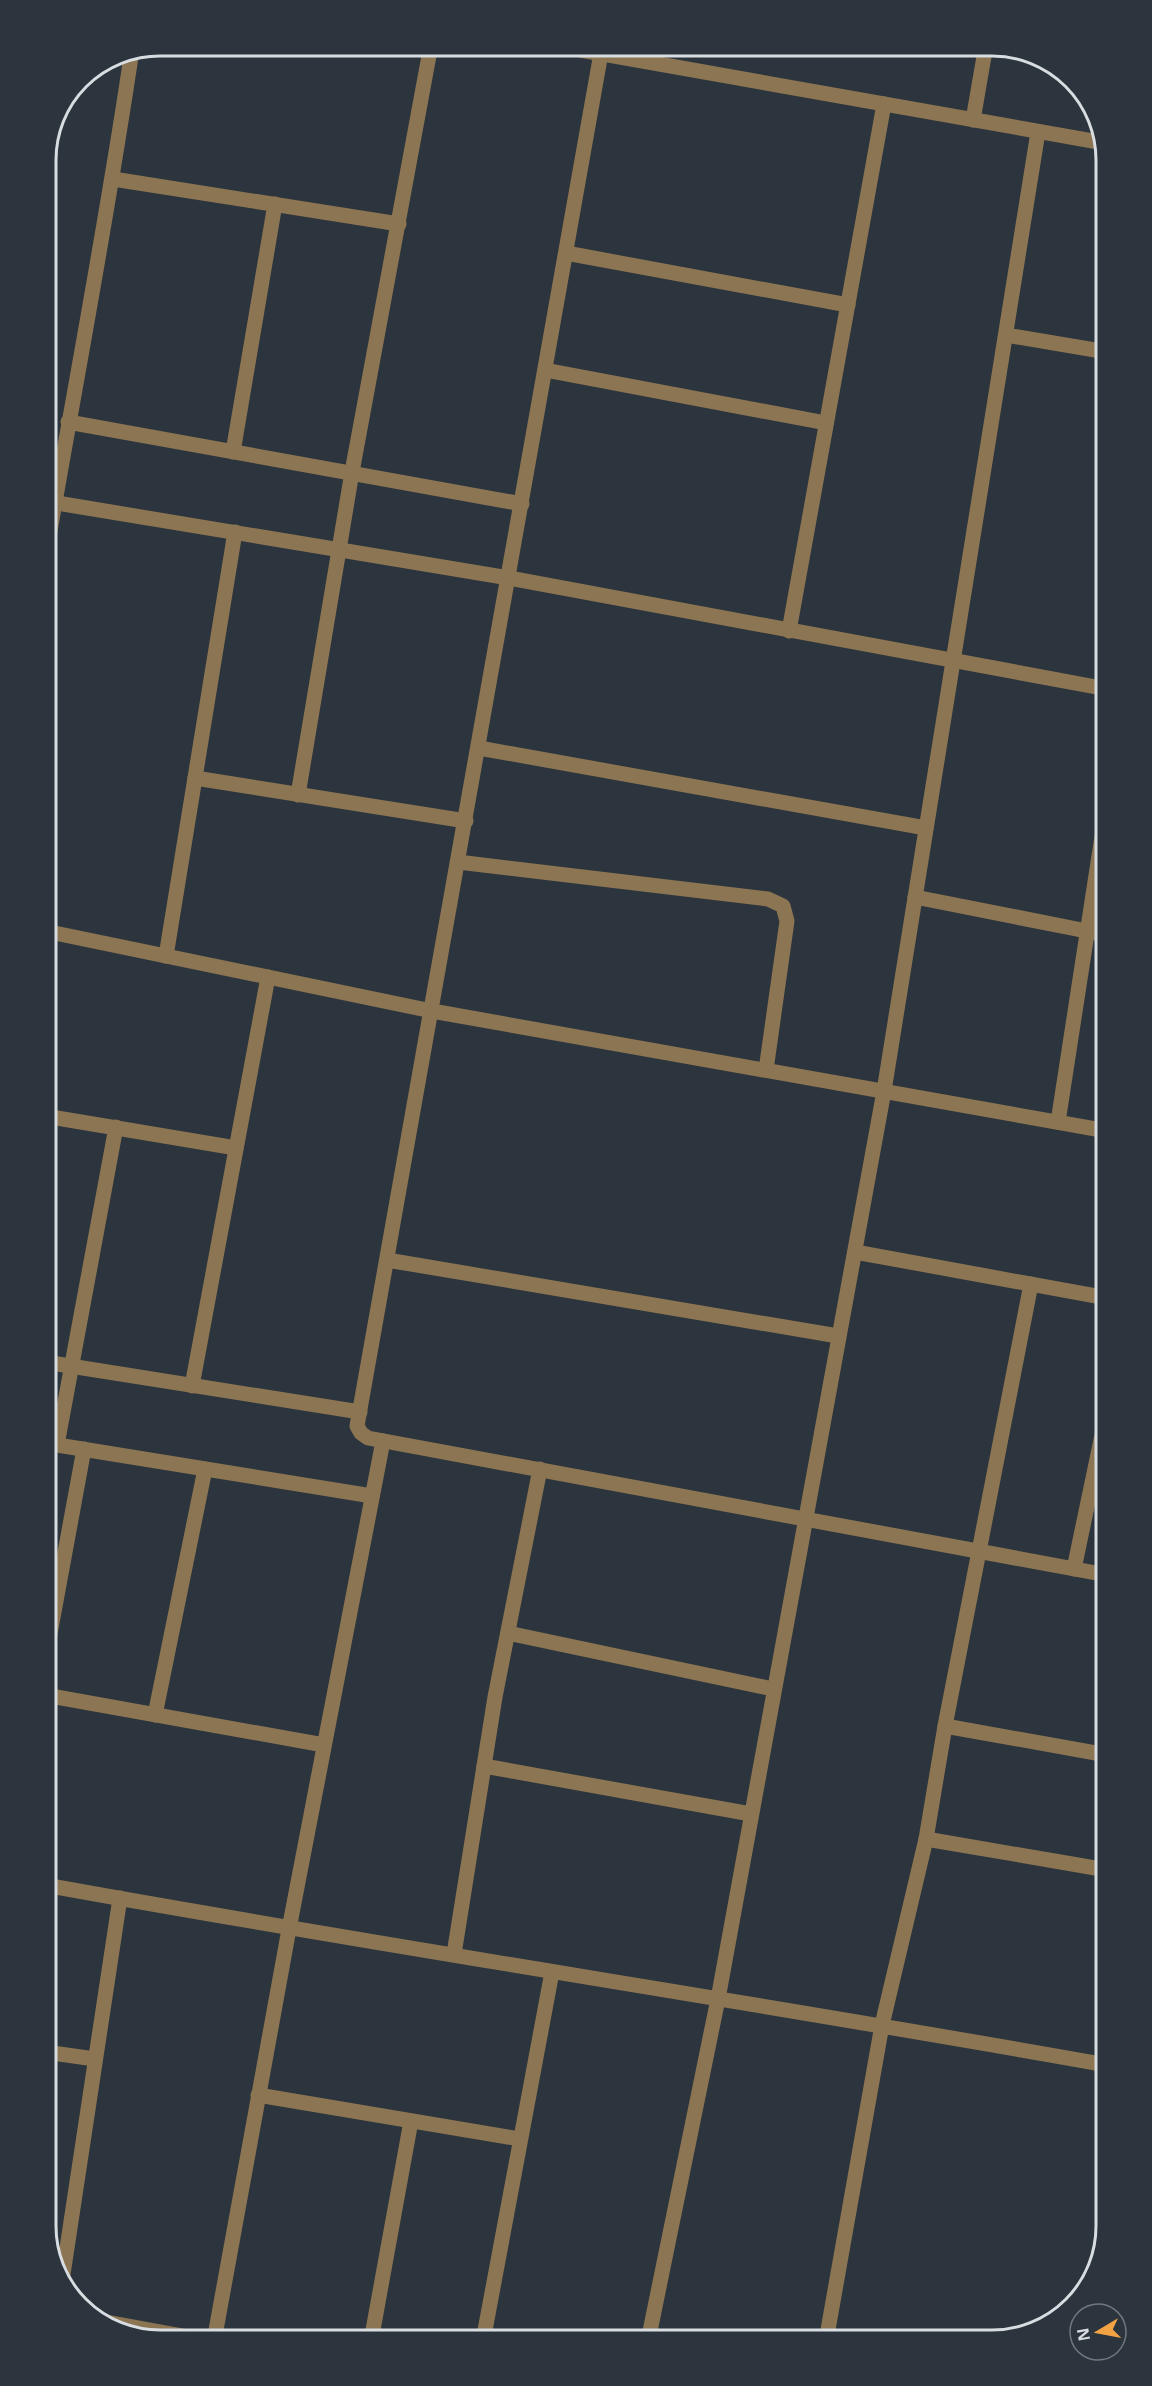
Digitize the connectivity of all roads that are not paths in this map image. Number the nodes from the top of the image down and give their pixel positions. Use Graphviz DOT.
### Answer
graph roads {
  1 [pos="429,56"];
  2 [pos="600,56"];
  3 [pos="618,56"];
  4 [pos="984,56"];
  5 [pos="130,60"];
  6 [pos="884,104"];
  7 [pos="973,120"];
  8 [pos="1038,132"];
  9 [pos="1094,141"];
  10 [pos="113,179"];
  11 [pos="275,204"];
  12 [pos="399,224"];
  13 [pos="566,253"];
  14 [pos="848,305"];
  15 [pos="1006,335"];
  16 [pos="1096,350"];
  17 [pos="545,370"];
  18 [pos="68,422"];
  19 [pos="826,423"];
  20 [pos="234,452"];
  21 [pos="352,472"];
  22 [pos="56,475"];
  23 [pos="56,502"];
  24 [pos="522,504"];
  25 [pos="235,532"];
  26 [pos="339,550"];
  27 [pos="509,578"];
  28 [pos="789,630"];
  29 [pos="953,661"];
  30 [pos="1096,687"];
  31 [pos="479,748"];
  32 [pos="195,778"];
  33 [pos="298,795"];
  34 [pos="466,821"];
  35 [pos="926,828"];
  36 [pos="458,862"];
  37 [pos="1096,871"];
  38 [pos="915,897"];
  39 [pos="1086,931"];
  40 [pos="56,933"];
  41 [pos="1096,933"];
  42 [pos="166,956"];
  43 [pos="268,977"];
  44 [pos="432,1011"];
  45 [pos="766,1070"];
  46 [pos="884,1091"];
  47 [pos="56,1118"];
  48 [pos="1058,1122"];
  49 [pos="116,1127"];
  50 [pos="1096,1129"];
  51 [pos="237,1148"];
  52 [pos="855,1252"];
  53 [pos="387,1260"];
  54 [pos="1031,1284"];
  55 [pos="1096,1296"];
  56 [pos="838,1336"];
  57 [pos="56,1364"];
  58 [pos="71,1366"];
  59 [pos="192,1386"];
  60 [pos="360,1412"];
  61 [pos="56,1424"];
  62 [pos="383,1441"];
  63 [pos="56,1445"];
  64 [pos="84,1449"];
  65 [pos="1096,1464"];
  66 [pos="206,1469"];
  67 [pos="540,1469"];
  68 [pos="372,1496"];
  69 [pos="804,1520"];
  70 [pos="978,1552"];
  71 [pos="1074,1569"];
  72 [pos="1096,1573"];
  73 [pos="56,1601"];
  74 [pos="508,1634"];
  75 [pos="774,1689"];
  76 [pos="56,1697"];
  77 [pos="155,1715"];
  78 [pos="945,1726"];
  79 [pos="324,1745"];
  80 [pos="1096,1753"];
  81 [pos="484,1766"];
  82 [pos="751,1814"];
  83 [pos="926,1839"];
  84 [pos="1096,1868"];
  85 [pos="56,1887"];
  86 [pos="120,1898"];
  87 [pos="289,1929"];
  88 [pos="454,1954"];
  89 [pos="552,1972"];
  90 [pos="718,1999"];
  91 [pos="882,2025"];
  92 [pos="56,2054"];
  93 [pos="95,2059"];
  94 [pos="1096,2063"];
  95 [pos="258,2095"];
  96 [pos="411,2121"];
  97 [pos="520,2139"];
  98 [pos="64,2268"];
  99 [pos="213,2330"];
  100 [pos="373,2330"];
  101 [pos="485,2330"];
  102 [pos="650,2330"];
  103 [pos="828,2330"];
  1 -- 12 [label="street"];
  2 -- 13 [label="street"];
  3 -- 6 [label="street"];
  4 -- 7 [label="street"];
  5 -- 10 [label="street"];
  6 -- 7 [label="street"];
  6 -- 14 [label="street"];
  7 -- 8 [label="street"];
  8 -- 9 [label="street"];
  8 -- 15 [label="street"];
  10 -- 11 [label="street"];
  10 -- 18 [label="street"];
  11 -- 12 [label="street"];
  11 -- 20 [label="street"];
  12 -- 21 [label="street"];
  13 -- 14 [label="street"];
  13 -- 17 [label="street"];
  14 -- 19 [label="street"];
  15 -- 16 [label="street"];
  15 -- 29 [label="street"];
  17 -- 19 [label="street"];
  17 -- 24 [label="street"];
  18 -- 20 [label="street"];
  18 -- 22 [label="street"];
  19 -- 28 [label="street"];
  20 -- 21 [label="street"];
  21 -- 24 [label="street"];
  21 -- 26 [label="street"];
  23 -- 25 [label="street"];
  24 -- 27 [label="street"];
  25 -- 26 [label="street"];
  25 -- 32 [label="street"];
  26 -- 27 [label="street"];
  26 -- 33 [label="street"];
  27 -- 28 [label="street"];
  27 -- 31 [label="street"];
  28 -- 29 [label="street"];
  29 -- 30 [label="street"];
  29 -- 35 [label="street"];
  31 -- 34 [label="street"];
  31 -- 35 [label="street"];
  32 -- 33 [label="street"];
  32 -- 42 [label="street"];
  33 -- 34 [label="street"];
  34 -- 36 [label="street"];
  35 -- 38 [label="street"];
  36 -- 44 [label="street"];
  36 -- 45 [label="street"];
  37 -- 39 [label="street"];
  38 -- 39 [label="street"];
  38 -- 46 [label="street"];
  39 -- 41 [label="street"];
  39 -- 48 [label="street"];
  40 -- 42 [label="street"];
  42 -- 43 [label="street"];
  43 -- 44 [label="street"];
  43 -- 51 [label="street"];
  44 -- 45 [label="street"];
  44 -- 53 [label="street"];
  45 -- 46 [label="street"];
  46 -- 48 [label="street"];
  46 -- 52 [label="street"];
  47 -- 49 [label="street"];
  48 -- 50 [label="street"];
  49 -- 51 [label="street"];
  49 -- 58 [label="street"];
  51 -- 59 [label="street"];
  52 -- 54 [label="street"];
  52 -- 56 [label="street"];
  53 -- 56 [label="street"];
  53 -- 60 [label="street"];
  54 -- 55 [label="street"];
  54 -- 70 [label="street"];
  56 -- 69 [label="street"];
  57 -- 58 [label="street"];
  58 -- 59 [label="street"];
  58 -- 61 [label="street"];
  59 -- 60 [label="street"];
  60 -- 62 [label="street"];
  62 -- 67 [label="street"];
  62 -- 68 [label="street"];
  63 -- 64 [label="street"];
  64 -- 66 [label="street"];
  64 -- 73 [label="street"];
  65 -- 71 [label="street"];
  66 -- 68 [label="street"];
  66 -- 77 [label="street"];
  67 -- 69 [label="street"];
  67 -- 74 [label="street"];
  68 -- 79 [label="street"];
  69 -- 70 [label="street"];
  69 -- 75 [label="street"];
  70 -- 71 [label="street"];
  70 -- 78 [label="street"];
  71 -- 72 [label="street"];
  74 -- 75 [label="street"];
  74 -- 81 [label="street"];
  75 -- 82 [label="street"];
  76 -- 77 [label="street"];
  77 -- 79 [label="street"];
  78 -- 80 [label="street"];
  78 -- 83 [label="street"];
  79 -- 87 [label="street"];
  81 -- 82 [label="street"];
  81 -- 88 [label="street"];
  82 -- 90 [label="street"];
  83 -- 84 [label="street"];
  83 -- 91 [label="street"];
  85 -- 86 [label="street"];
  86 -- 87 [label="street"];
  86 -- 93 [label="street"];
  87 -- 88 [label="street"];
  87 -- 95 [label="street"];
  88 -- 89 [label="street"];
  89 -- 90 [label="street"];
  89 -- 97 [label="street"];
  90 -- 91 [label="street"];
  90 -- 102 [label="street"];
  91 -- 94 [label="street"];
  91 -- 103 [label="street"];
  92 -- 93 [label="street"];
  93 -- 98 [label="street"];
  95 -- 96 [label="street"];
  95 -- 99 [label="street"];
  96 -- 97 [label="street"];
  96 -- 100 [label="street"];
  97 -- 101 [label="street"];
}
